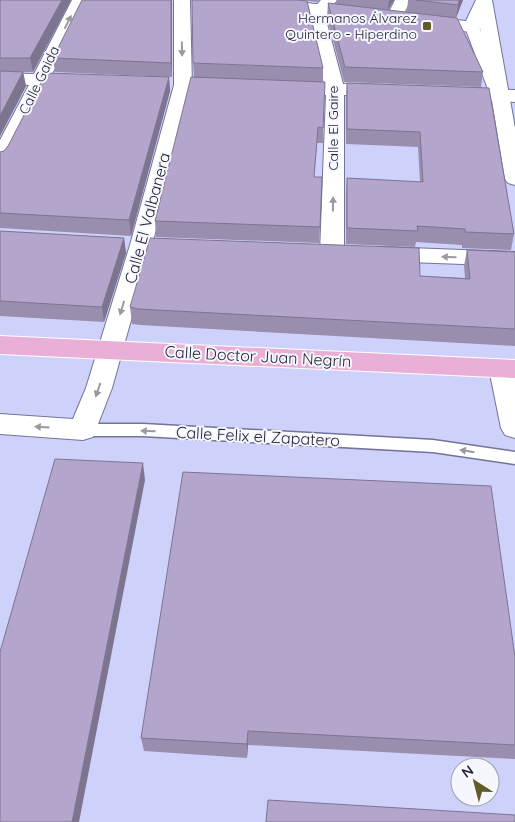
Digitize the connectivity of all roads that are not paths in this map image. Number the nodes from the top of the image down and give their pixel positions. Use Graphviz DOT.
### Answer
graph roads {
  1 [pos="80,0"];
  2 [pos="182,0"];
  3 [pos="249,0"];
  4 [pos="403,0"];
  5 [pos="484,0"];
  6 [pos="326,5"];
  7 [pos="394,18"];
  8 [pos="480,26"];
  9 [pos="0,78"];
  10 [pos="39,79"];
  11 [pos="97,82"];
  12 [pos="269,87"];
  13 [pos="335,89"];
  14 [pos="402,92"];
  15 [pos="451,94"];
  16 [pos="507,96"];
  17 [pos="0,160"];
  18 [pos="514,170"];
  19 [pos="515,259"];
  20 [pos="0,345"];
  21 [pos="110,349"];
  22 [pos="508,369"];
  23 [pos="0,424"];
  24 [pos="515,428"];
  25 [pos="83,430"];
  26 [pos="515,458"];
  10 -- 1 [label="street, Calle Gaida, one-way"];
  2 -- 21 [label="street, Calle El Valbanera, one-way"];
  3 -- 6 [label="street"];
  4 -- 7 [label="street"];
  5 -- 8 [label="street"];
  6 -- 7 [label="street"];
  6 -- 13 [label="street, Calle El Gaire"];
  7 -- 8 [label="street"];
  8 -- 16 [label="street"];
  9 -- 10 [label="street"];
  10 -- 11 [label="street"];
  10 -- 17 [label="street, Calle Gaida"];
  12 -- 13 [label="street"];
  13 -- 14 [label="street"];
  19 -- 13 [label="street, Calle El Gaire, one-way"];
  15 -- 16 [label="street"];
  16 -- 18 [label="street"];
  20 -- 21 [label="main road, Calle Doctor Juan Negrín"];
  21 -- 22 [label="main road, Calle Doctor Juan Negrín"];
  21 -- 25 [label="street, Calle El Valbanera, one-way"];
  22 -- 24 [label="street"];
  25 -- 23 [label="street, Calle Felix el Zapatero, one-way"];
  26 -- 25 [label="lane, Calle Felix el Zapatero, one-way"];
}
